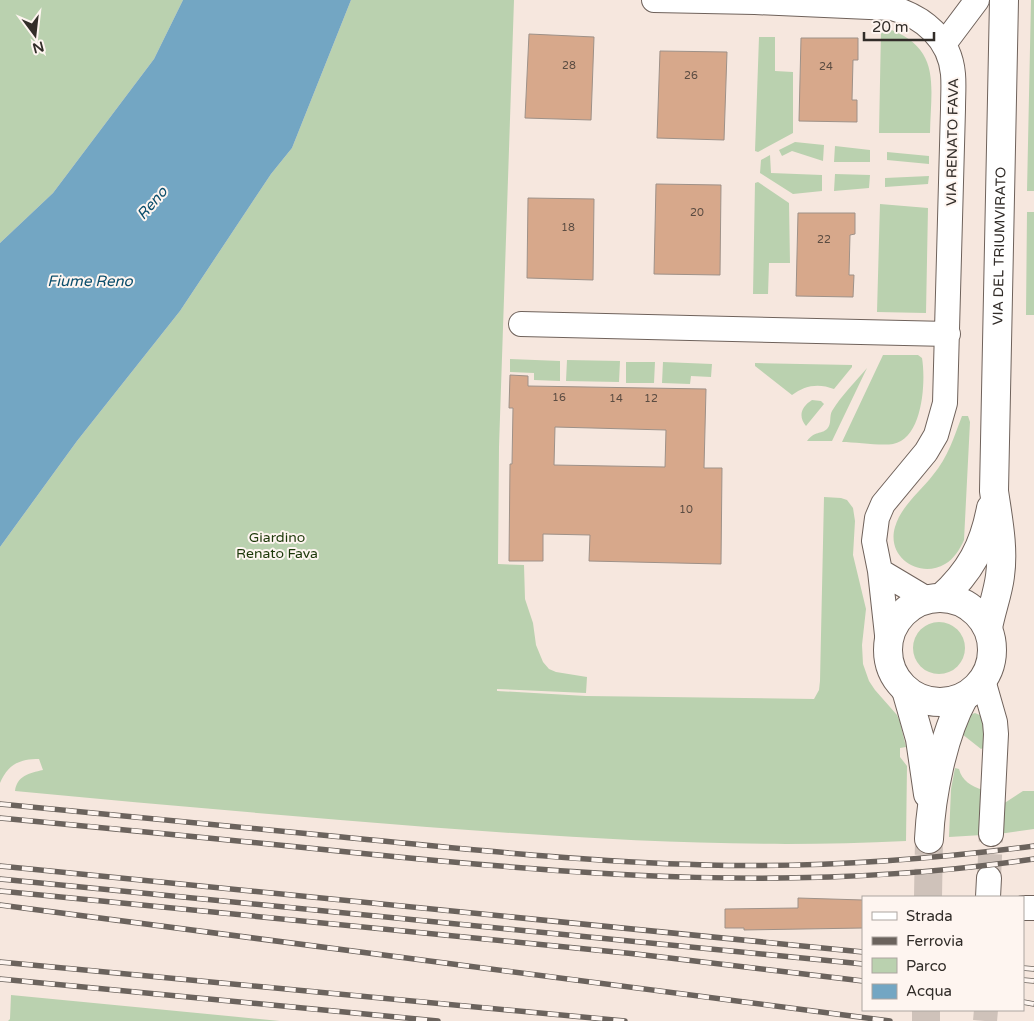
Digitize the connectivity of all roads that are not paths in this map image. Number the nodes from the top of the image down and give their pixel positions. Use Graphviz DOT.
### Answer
graph roads {
  1 [pos="654,0"];
  2 [pos="978,0"];
  3 [pos="1004,0"];
  4 [pos="944,44"];
  5 [pos="521,324"];
  6 [pos="948,334"];
  7 [pos="994,492"];
  8 [pos="880,571"];
  9 [pos="934,598"];
  10 [pos="988,628"];
  11 [pos="888,644"];
  12 [pos="974,688"];
  13 [pos="906,690"];
  14 [pos="930,811"];
  15 [pos="991,834"];
  16 [pos="929,839"];
  1 -- 4 [label="street, VIA RENATO FAVA"];
  2 -- 4 [label="street"];
  3 -- 7 [label="main road, VIA DEL TRIUMVIRATO"];
  4 -- 6 [label="street, VIA RENATO FAVA"];
  5 -- 6 [label="street"];
  6 -- 8 [label="street, VIA RENATO FAVA"];
  7 -- 9 [label="main road, VIA DEL TRIUMVIRATO"];
  7 -- 10 [label="main road, VIA DEL TRIUMVIRATO"];
  8 -- 9 [label="street"];
  8 -- 11 [label="street, VIA RENATO FAVA"];
  9 -- 10 [label="main road"];
  9 -- 11 [label="main road"];
  10 -- 12 [label="main road"];
  11 -- 13 [label="main road"];
  12 -- 13 [label="main road"];
  12 -- 14 [label="main road"];
  12 -- 15 [label="street"];
  13 -- 14 [label="main road"];
  14 -- 16 [label="main road"];
}
